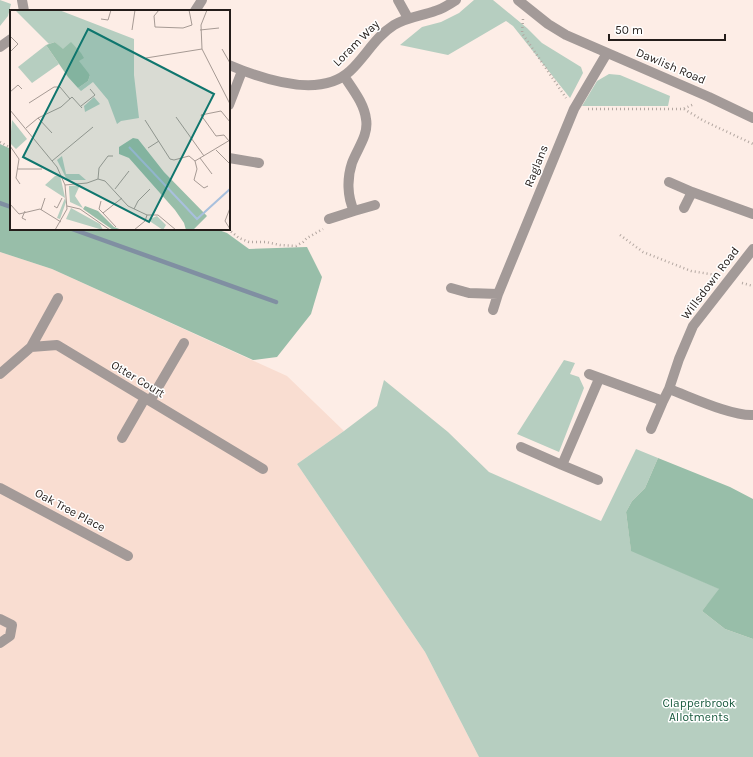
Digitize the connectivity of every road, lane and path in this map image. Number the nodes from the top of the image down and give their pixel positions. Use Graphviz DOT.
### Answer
graph roads {
  1 [pos="22,0"];
  2 [pos="202,0"];
  3 [pos="398,0"];
  4 [pos="456,0"];
  5 [pos="522,3"];
  6 [pos="24,10"];
  7 [pos="196,10"];
  8 [pos="408,18"];
  9 [pos="10,41"];
  10 [pos="0,47"];
  11 [pos="607,53"];
  12 [pos="230,65"];
  13 [pos="242,71"];
  14 [pos="344,76"];
  15 [pos="709,97"];
  16 [pos="230,102"];
  17 [pos="574,109"];
  18 [pos="684,109"];
  19 [pos="753,118"];
  20 [pos="0,142"];
  21 [pos="753,144"];
  22 [pos="10,147"];
  23 [pos="230,158"];
  24 [pos="259,163"];
  25 [pos="669,182"];
  26 [pos="692,192"];
  27 [pos="375,205"];
  28 [pos="684,208"];
  29 [pos="354,211"];
  30 [pos="753,214"];
  31 [pos="329,219"];
  32 [pos="229,230"];
  33 [pos="620,235"];
  34 [pos="753,249"];
  35 [pos="729,280"];
  36 [pos="451,288"];
  37 [pos="498,294"];
  38 [pos="58,298"];
  39 [pos="493,310"];
  40 [pos="184,343"];
  41 [pos="31,347"];
  42 [pos="0,374"];
  43 [pos="589,374"];
  44 [pos="599,379"];
  45 [pos="669,389"];
  46 [pos="147,399"];
  47 [pos="663,401"];
  48 [pos="753,415"];
  49 [pos="651,429"];
  50 [pos="122,438"];
  51 [pos="521,447"];
  52 [pos="562,465"];
  53 [pos="263,469"];
  54 [pos="598,480"];
  55 [pos="0,488"];
  56 [pos="128,556"];
  57 [pos="0,619"];
  58 [pos="0,643"];
  1 -- 6 [label="street"];
  2 -- 7 [label="street"];
  3 -- 8 [label="street"];
  4 -- 8 [label="street, Loram Way"];
  5 -- 11 [label="street, Dawlish Road"];
  5 -- 17 [label="path"];
  8 -- 14 [label="street, Loram Way"];
  9 -- 10 [label="street"];
  11 -- 15 [label="street, Dawlish Road"];
  11 -- 17 [label="street, Raglans"];
  12 -- 13 [label="street, Loram Way"];
  13 -- 14 [label="street, Loram Way"];
  13 -- 16 [label="street"];
  14 -- 29 [label="street"];
  15 -- 18 [label="path"];
  15 -- 19 [label="street, Dawlish Road"];
  17 -- 18 [label="path"];
  17 -- 37 [label="street, Raglans"];
  18 -- 21 [label="path"];
  20 -- 22 [label="path"];
  23 -- 24 [label="street"];
  25 -- 26 [label="street"];
  26 -- 28 [label="street"];
  26 -- 30 [label="street"];
  27 -- 29 [label="street"];
  29 -- 31 [label="street"];
  31 -- 32 [label="path"];
  33 -- 35 [label="path"];
  34 -- 35 [label="street, Willsdown Road"];
  35 -- 45 [label="street, Willsdown Road"];
  36 -- 37 [label="street"];
  37 -- 39 [label="street, Raglans"];
  38 -- 41 [label="street"];
  40 -- 46 [label="street"];
  41 -- 42 [label="street"];
  41 -- 46 [label="street, Otter Court"];
  43 -- 44 [label="street"];
  44 -- 47 [label="street"];
  44 -- 52 [label="street"];
  45 -- 47 [label="street, Willsdown Road"];
  45 -- 48 [label="street"];
  46 -- 50 [label="street"];
  46 -- 53 [label="street, Otter Court"];
  47 -- 49 [label="street, Willsdown Road"];
  51 -- 52 [label="street"];
  52 -- 54 [label="street"];
  55 -- 56 [label="street, Oak Tree Place"];
  57 -- 58 [label="street"];
}
